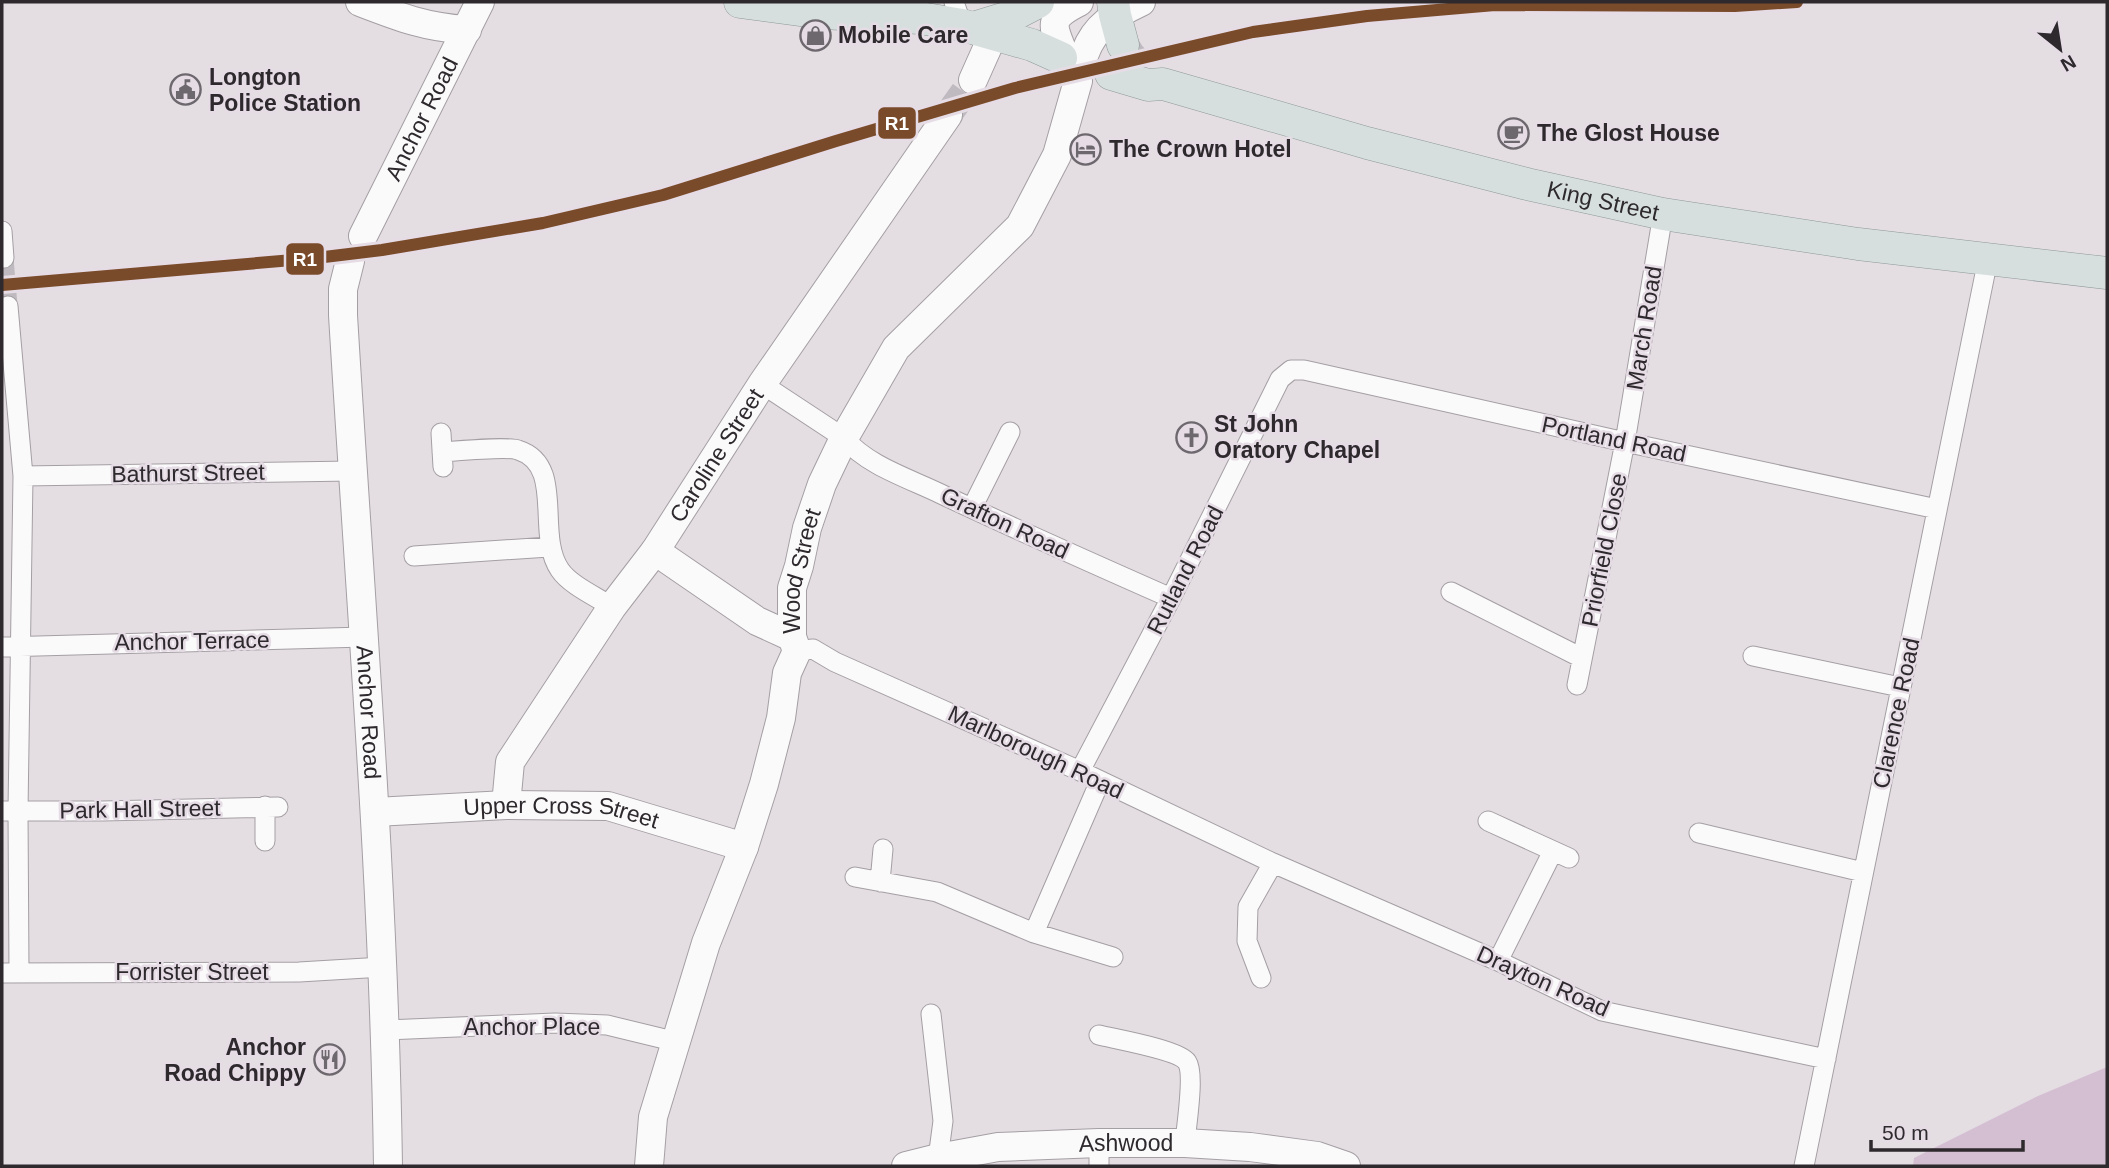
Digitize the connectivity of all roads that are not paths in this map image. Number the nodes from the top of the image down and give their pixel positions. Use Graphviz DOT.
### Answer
graph roads {
  1 [pos="360,2"];
  2 [pos="480,2"];
  3 [pos="740,2"];
  4 [pos="1038,2"];
  5 [pos="1079,2"];
  6 [pos="1123,6"];
  7 [pos="971,22"];
  8 [pos="467,30"];
  9 [pos="1072,62"];
  10 [pos="973,80"];
  11 [pos="948,115"];
  12 [pos="1662,214"];
  13 [pos="2,231"];
  14 [pos="363,236"];
  15 [pos="4,258"];
  16 [pos="1988,259"];
  17 [pos="350,261"];
  18 [pos="2107,273"];
  19 [pos="8,306"];
  20 [pos="1291,370"];
  21 [pos="762,384"];
  22 [pos="1010,432"];
  23 [pos="844,438"];
  24 [pos="1625,442"];
  25 [pos="442,451"];
  26 [pos="352,471"];
  27 [pos="23,476"];
  28 [pos="972,509"];
  29 [pos="1937,509"];
  30 [pos="549,547"];
  31 [pos="655,551"];
  32 [pos="414,556"];
  33 [pos="1451,592"];
  34 [pos="1171,598"];
  35 [pos="612,607"];
  36 [pos="365,636"];
  37 [pos="794,644"];
  38 [pos="11,647"];
  39 [pos="1753,656"];
  40 [pos="1582,658"];
  41 [pos="1577,685"];
  42 [pos="1900,687"];
  43 [pos="1080,771"];
  44 [pos="1100,781"];
  45 [pos="506,805"];
  46 [pos="10,811"];
  47 [pos="375,813"];
  48 [pos="1488,821"];
  49 [pos="1699,834"];
  50 [pos="265,841"];
  51 [pos="744,848"];
  52 [pos="883,849"];
  53 [pos="1273,863"];
  54 [pos="1863,872"];
  55 [pos="855,877"];
  56 [pos="880,882"];
  57 [pos="1034,933"];
  58 [pos="1113,957"];
  59 [pos="1498,961"];
  60 [pos="383,967"];
  61 [pos="10,973"];
  62 [pos="1261,978"];
  63 [pos="931,1014"];
  64 [pos="386,1030"];
  65 [pos="1099,1035"];
  66 [pos="677,1042"];
  67 [pos="1826,1059"];
  68 [pos="1185,1143"];
  69 [pos="1099,1155"];
  70 [pos="938,1162"];
  71 [pos="388,1166"];
  72 [pos="649,1166"];
  73 [pos="906,1166"];
  74 [pos="1346,1166"];
  75 [pos="1804,1166"];
  1 -- 8 [label="street"];
  2 -- 8 [label="street, Anchor Road"];
  3 -- 7 [label="main road"];
  4 -- 7 [label="main road"];
  5 -- 9 [label="street"];
  6 -- 9 [label="street"];
  6 -- 12 [label="main road, King Street"];
  7 -- 9 [label="main road"];
  7 -- 10 [label="street"];
  8 -- 14 [label="street, Anchor Road"];
  9 -- 23 [label="street, Wood Street"];
  11 -- 21 [label="street, Caroline Street"];
  12 -- 16 [label="main road, King Street"];
  12 -- 24 [label="street, March Road"];
  13 -- 15 [label="street"];
  16 -- 18 [label="main road, King Street"];
  16 -- 29 [label="street, Clarence Road"];
  17 -- 26 [label="street, Anchor Road"];
  19 -- 27 [label="street"];
  20 -- 24 [label="street, Portland Road"];
  20 -- 34 [label="street, Rutland Road"];
  21 -- 23 [label="street, Grafton Road"];
  21 -- 31 [label="street, Caroline Street"];
  22 -- 28 [label="street"];
  23 -- 28 [label="street, Grafton Road"];
  23 -- 37 [label="street, Wood Street"];
  24 -- 29 [label="street, Portland Road"];
  24 -- 40 [label="street, Priorfield Close"];
  25 -- 30 [label="street"];
  26 -- 27 [label="street, Bathurst Street"];
  26 -- 36 [label="street, Anchor Road"];
  27 -- 38 [label="street"];
  28 -- 34 [label="street, Grafton Road"];
  29 -- 42 [label="street, Clarence Road"];
  30 -- 32 [label="street"];
  30 -- 35 [label="street"];
  31 -- 35 [label="street, Caroline Street"];
  31 -- 37 [label="street"];
  33 -- 40 [label="street, Priorfield Close"];
  34 -- 43 [label="street, Rutland Road"];
  35 -- 45 [label="street, Caroline Street"];
  36 -- 38 [label="street, Anchor Terrace"];
  36 -- 47 [label="street, Anchor Road"];
  37 -- 43 [label="street, Marlborough Road"];
  37 -- 51 [label="street, Wood Street"];
  38 -- 46 [label="street"];
  39 -- 42 [label="street"];
  40 -- 41 [label="street, Priorfield Close"];
  42 -- 54 [label="street, Clarence Road"];
  43 -- 44 [label="street, Marlborough Road"];
  44 -- 53 [label="street, Marlborough Road"];
  44 -- 57 [label="street"];
  45 -- 47 [label="street, Upper Cross Street"];
  45 -- 51 [label="street, Upper Cross Street"];
  46 -- 50 [label="street, Park Hall Street"];
  46 -- 61 [label="street"];
  47 -- 60 [label="street, Anchor Road"];
  48 -- 59 [label="street"];
  49 -- 54 [label="street"];
  51 -- 66 [label="street, Wood Street"];
  52 -- 56 [label="street"];
  53 -- 59 [label="street, Drayton Road"];
  53 -- 62 [label="street"];
  54 -- 67 [label="street, Clarence Road"];
  55 -- 56 [label="street"];
  56 -- 57 [label="street"];
  57 -- 58 [label="street"];
  59 -- 67 [label="street, Drayton Road"];
  60 -- 61 [label="street, Forrister Street"];
  60 -- 64 [label="street, Anchor Road"];
  63 -- 70 [label="street"];
  64 -- 66 [label="street, Anchor Place"];
  64 -- 71 [label="street, Anchor Road"];
  65 -- 68 [label="street"];
  66 -- 72 [label="street, Wood Street"];
  67 -- 75 [label="street, Clarence Road"];
  68 -- 69 [label="street, Ashwood"];
  68 -- 74 [label="street, Ashwood"];
  69 -- 70 [label="street, Ashwood"];
  70 -- 73 [label="street, Ashwood"];
}
